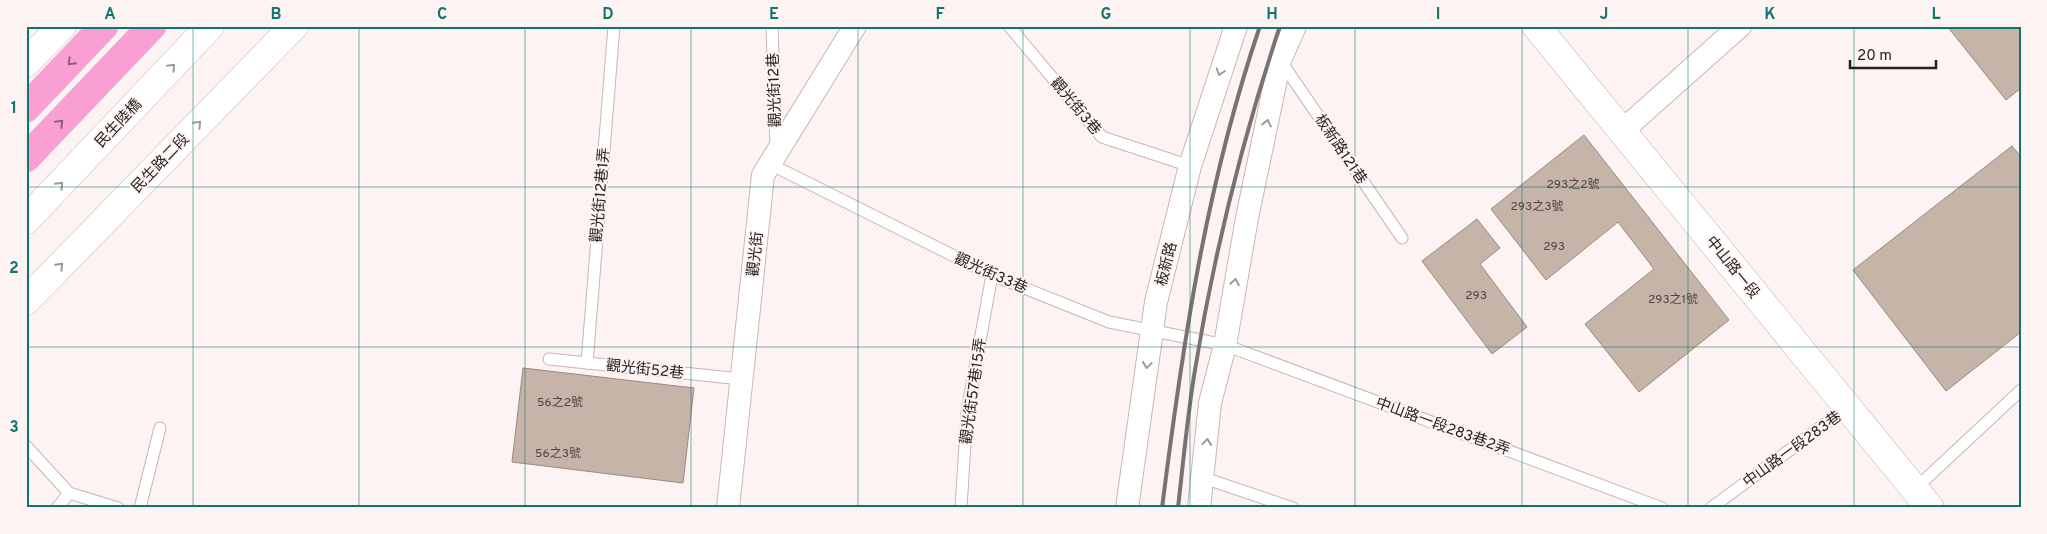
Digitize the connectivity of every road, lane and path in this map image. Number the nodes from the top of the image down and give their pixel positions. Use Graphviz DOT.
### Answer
graph roads {
  1 [pos="62,26"];
  2 [pos="104,26"];
  3 [pos="152,26"];
  4 [pos="210,26"];
  5 [pos="294,26"];
  6 [pos="614,26"];
  7 [pos="772,26"];
  8 [pos="855,26"];
  9 [pos="1009,26"];
  10 [pos="1236,26"];
  11 [pos="1295,26"];
  12 [pos="1536,26"];
  13 [pos="1740,26"];
  14 [pos="1280,60"];
  15 [pos="26,64"];
  16 [pos="26,108"];
  17 [pos="1622,131"];
  18 [pos="26,158"];
  19 [pos="773,159"];
  20 [pos="1190,166"];
  21 [pos="26,220"];
  22 [pos="1402,238"];
  23 [pos="992,275"];
  24 [pos="26,301"];
  25 [pos="1152,330"];
  26 [pos="1225,345"];
  27 [pos="549,359"];
  28 [pos="587,363"];
  29 [pos="741,379"];
  30 [pos="2021,390"];
  31 [pos="1848,407"];
  32 [pos="160,428"];
  33 [pos="26,446"];
  34 [pos="1204,478"];
  35 [pos="69,493"];
  36 [pos="1923,498"];
  37 [pos="57,508"];
  38 [pos="118,508"];
  39 [pos="140,508"];
  40 [pos="728,508"];
  41 [pos="961,508"];
  42 [pos="1127,508"];
  43 [pos="1199,508"];
  44 [pos="1293,508"];
  45 [pos="1662,508"];
  46 [pos="1711,508"];
  1 -- 15 [label="main road"];
  2 -- 16 [label="highway, one-way"];
  18 -- 3 [label="highway, one-way"];
  21 -- 4 [label="main road, 民生陸橋, one-way"];
  24 -- 5 [label="main road, 民生路二段, one-way"];
  6 -- 28 [label="lane, 觀光街12巷1弄"];
  7 -- 19 [label="lane, 觀光街12巷"];
  8 -- 19 [label="street, 觀光街"];
  9 -- 20 [label="lane, 觀光街3巷"];
  10 -- 20 [label="street, 板新路, one-way"];
  11 -- 14 [label="street"];
  12 -- 17 [label="main road, 中山路一段"];
  13 -- 17 [label="street"];
  14 -- 22 [label="lane, 板新路121巷"];
  26 -- 14 [label="street, one-way"];
  17 -- 31 [label="main road, 中山路一段"];
  19 -- 23 [label="lane, 觀光街33巷"];
  19 -- 29 [label="street, 觀光街"];
  20 -- 25 [label="street, 板新路"];
  23 -- 25 [label="lane, 觀光街33巷"];
  23 -- 41 [label="lane, 觀光街57巷15弄"];
  25 -- 26 [label="lane, 觀光街33巷"];
  25 -- 42 [label="street, 板新路, one-way"];
  34 -- 26 [label="street, one-way"];
  26 -- 45 [label="lane, 中山路一段283巷2弄"];
  27 -- 28 [label="lane, 觀光街52巷"];
  28 -- 29 [label="lane, 觀光街52巷"];
  29 -- 40 [label="street, 觀光街"];
  30 -- 36 [label="lane"];
  31 -- 36 [label="main road, 中山路一段"];
  31 -- 46 [label="lane, 中山路一段283巷"];
  32 -- 39 [label="lane"];
  33 -- 35 [label="lane"];
  34 -- 43 [label="street"];
  34 -- 44 [label="lane"];
  35 -- 37 [label="lane"];
  35 -- 38 [label="lane"];
}
